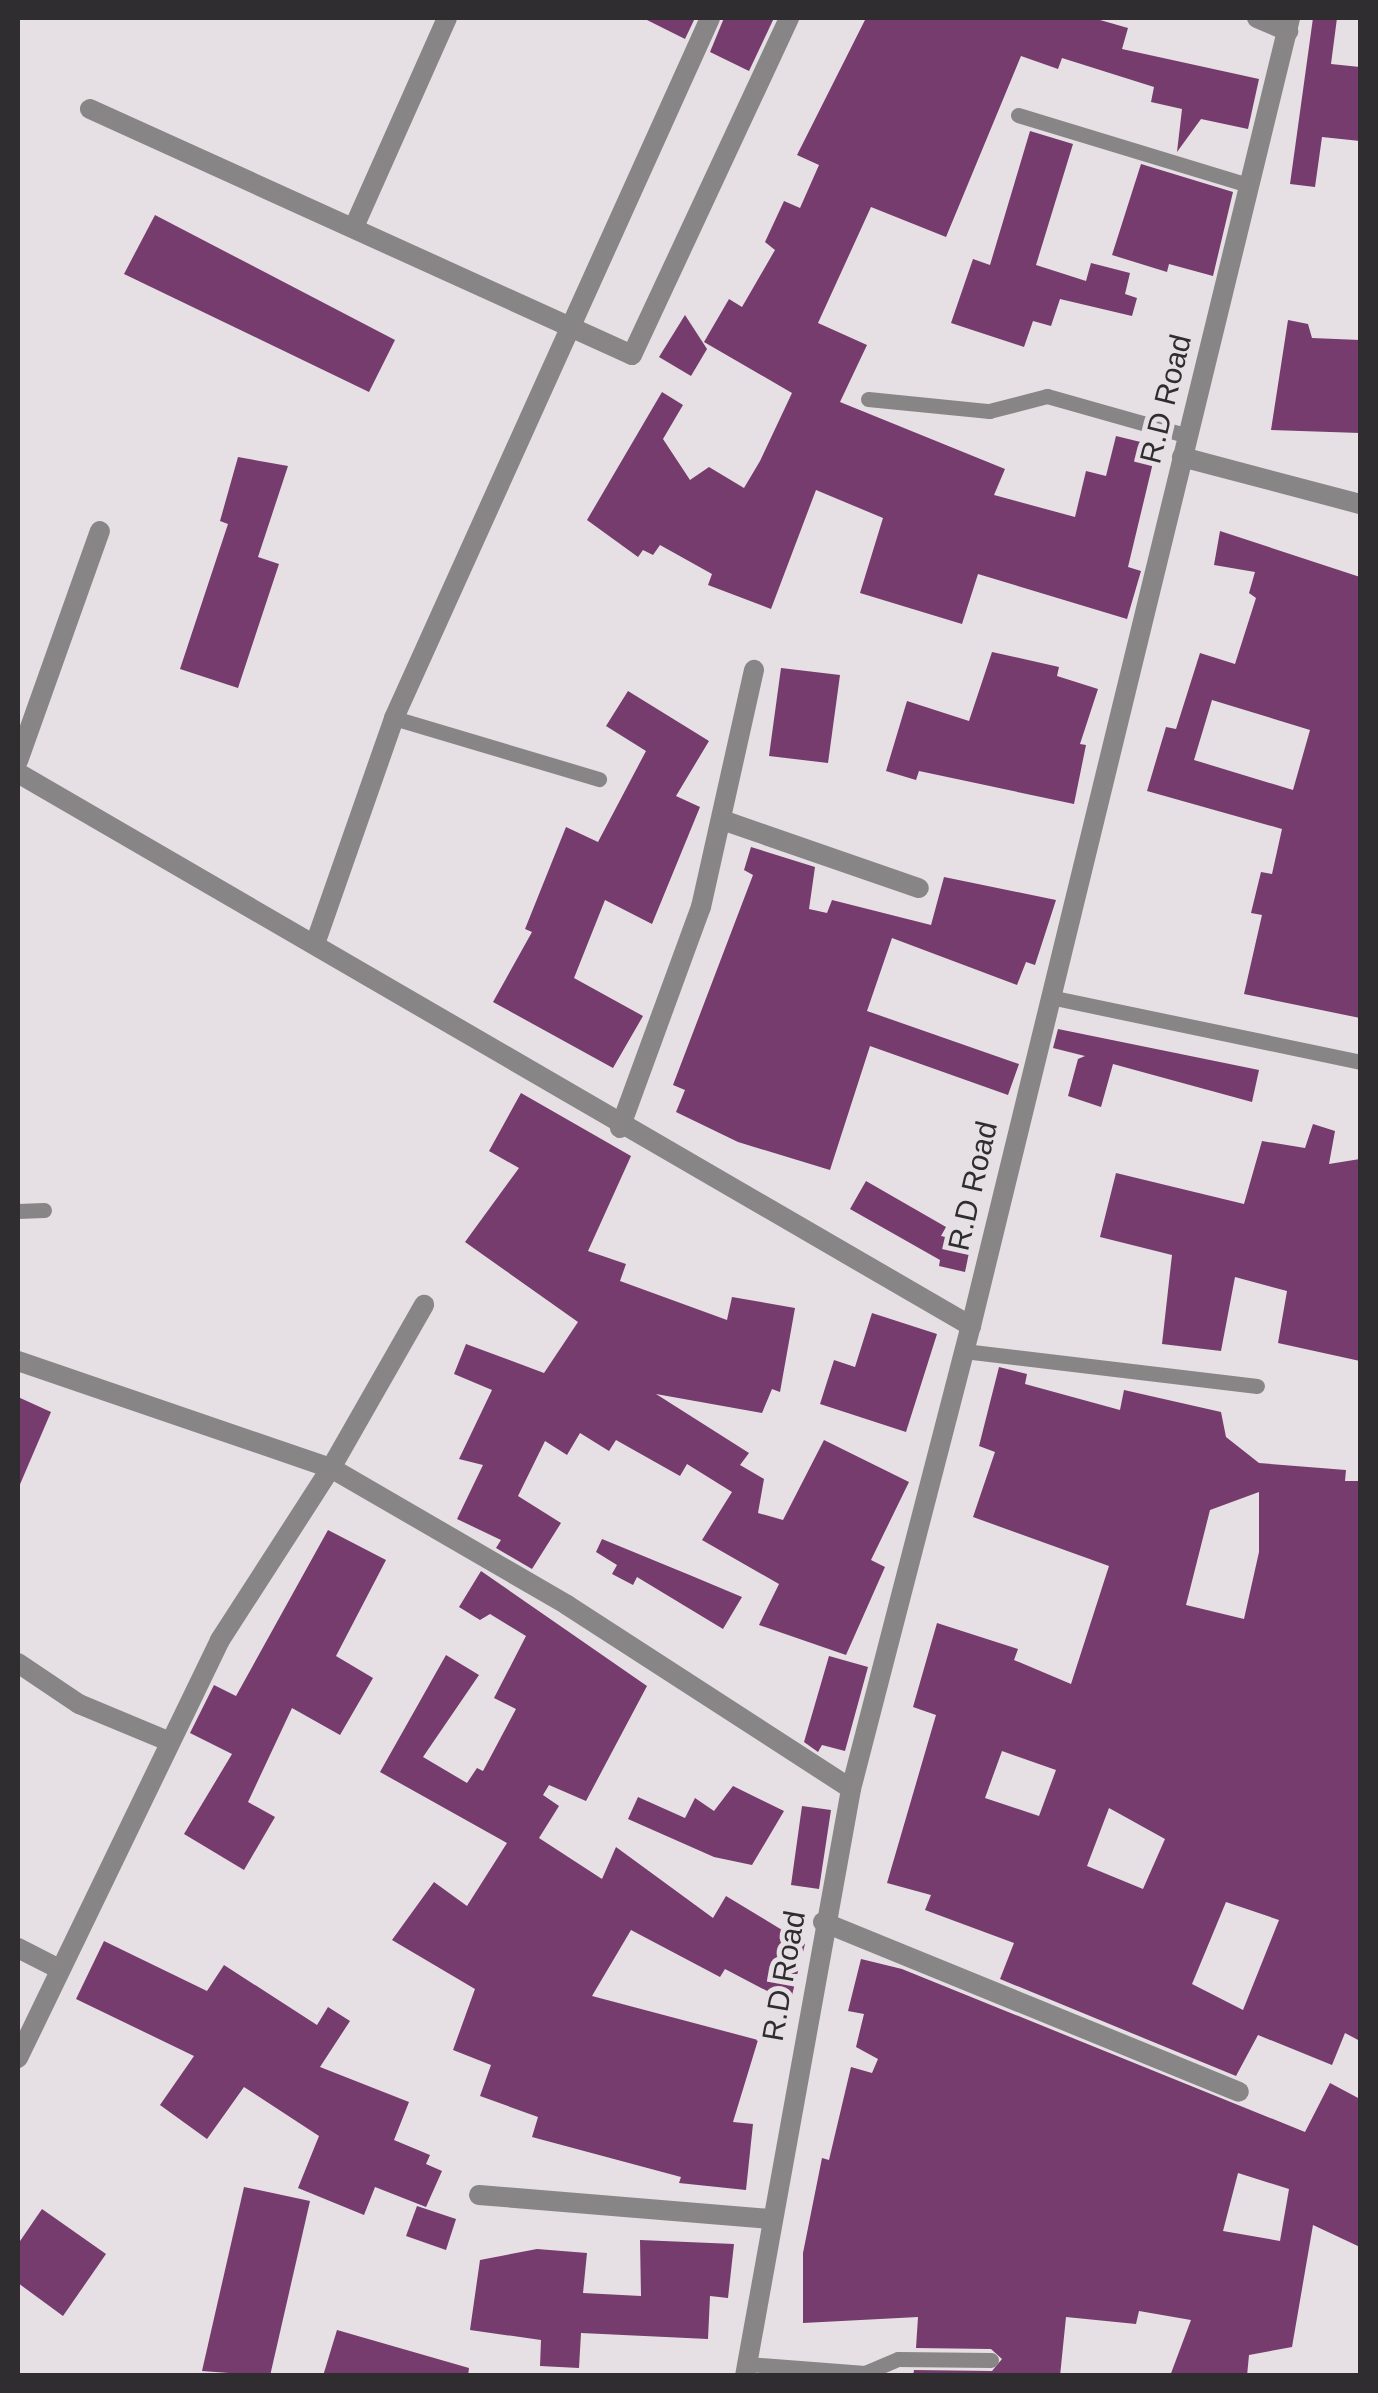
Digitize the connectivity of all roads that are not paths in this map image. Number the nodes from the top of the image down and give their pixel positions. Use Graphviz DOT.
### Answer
graph roads {
  1 [pos="447,18"];
  2 [pos="710,18"];
  3 [pos="790,18"];
  4 [pos="1257,18"];
  5 [pos="1289,24"];
  6 [pos="90,109"];
  7 [pos="1018,115"];
  8 [pos="1250,185"];
  9 [pos="354,227"];
  10 [pos="868,399"];
  11 [pos="1188,436"];
  12 [pos="1182,457"];
  13 [pos="1360,504"];
  14 [pos="100,531"];
  15 [pos="754,670"];
  16 [pos="394,718"];
  17 [pos="18,762"];
  18 [pos="18,773"];
  19 [pos="599,779"];
  20 [pos="725,821"];
  21 [pos="920,888"];
  22 [pos="315,944"];
  23 [pos="1050,998"];
  24 [pos="1360,1062"];
  25 [pos="620,1128"];
  26 [pos="44,1210"];
  27 [pos="18,1211"];
  28 [pos="424,1306"];
  29 [pos="971,1326"];
  30 [pos="964,1352"];
  31 [pos="18,1361"];
  32 [pos="1257,1386"];
  33 [pos="331,1468"];
  34 [pos="18,1663"];
  35 [pos="168,1741"];
  36 [pos="850,1789"];
  37 [pos="824,1922"];
  38 [pos="18,1948"];
  39 [pos="59,1969"];
  40 [pos="18,2058"];
  41 [pos="1239,2092"];
  42 [pos="479,2195"];
  43 [pos="772,2220"];
  44 [pos="992,2360"];
  45 [pos="746,2370"];
  1 -- 9 [label="street"];
  2 -- 16 [label="street"];
  3 -- 9 [label="street"];
  4 -- 5 [label="street"];
  5 -- 8 [label="street, R.D Road"];
  6 -- 9 [label="street"];
  7 -- 8 [label="lane"];
  8 -- 11 [label="street, R.D Road"];
  10 -- 11 [label="lane"];
  11 -- 12 [label="street, R.D Road"];
  12 -- 13 [label="street"];
  12 -- 23 [label="street, R.D Road"];
  14 -- 17 [label="street"];
  15 -- 20 [label="street"];
  16 -- 19 [label="lane"];
  16 -- 22 [label="street"];
  18 -- 22 [label="street"];
  20 -- 21 [label="street"];
  20 -- 25 [label="street"];
  22 -- 25 [label="street"];
  23 -- 24 [label="lane"];
  23 -- 29 [label="street, R.D Road"];
  25 -- 29 [label="street"];
  26 -- 27 [label="lane"];
  28 -- 33 [label="street"];
  29 -- 30 [label="street, R.D Road"];
  30 -- 32 [label="lane"];
  30 -- 36 [label="street, R.D Road"];
  31 -- 33 [label="street"];
  33 -- 35 [label="street"];
  33 -- 36 [label="street"];
  34 -- 35 [label="street"];
  35 -- 39 [label="street"];
  36 -- 37 [label="street, R.D Road"];
  37 -- 41 [label="street"];
  37 -- 43 [label="street, R.D Road"];
  38 -- 39 [label="street"];
  39 -- 40 [label="street"];
  42 -- 43 [label="street"];
  43 -- 45 [label="street, R.D Road"];
  44 -- 45 [label="lane"];
}
